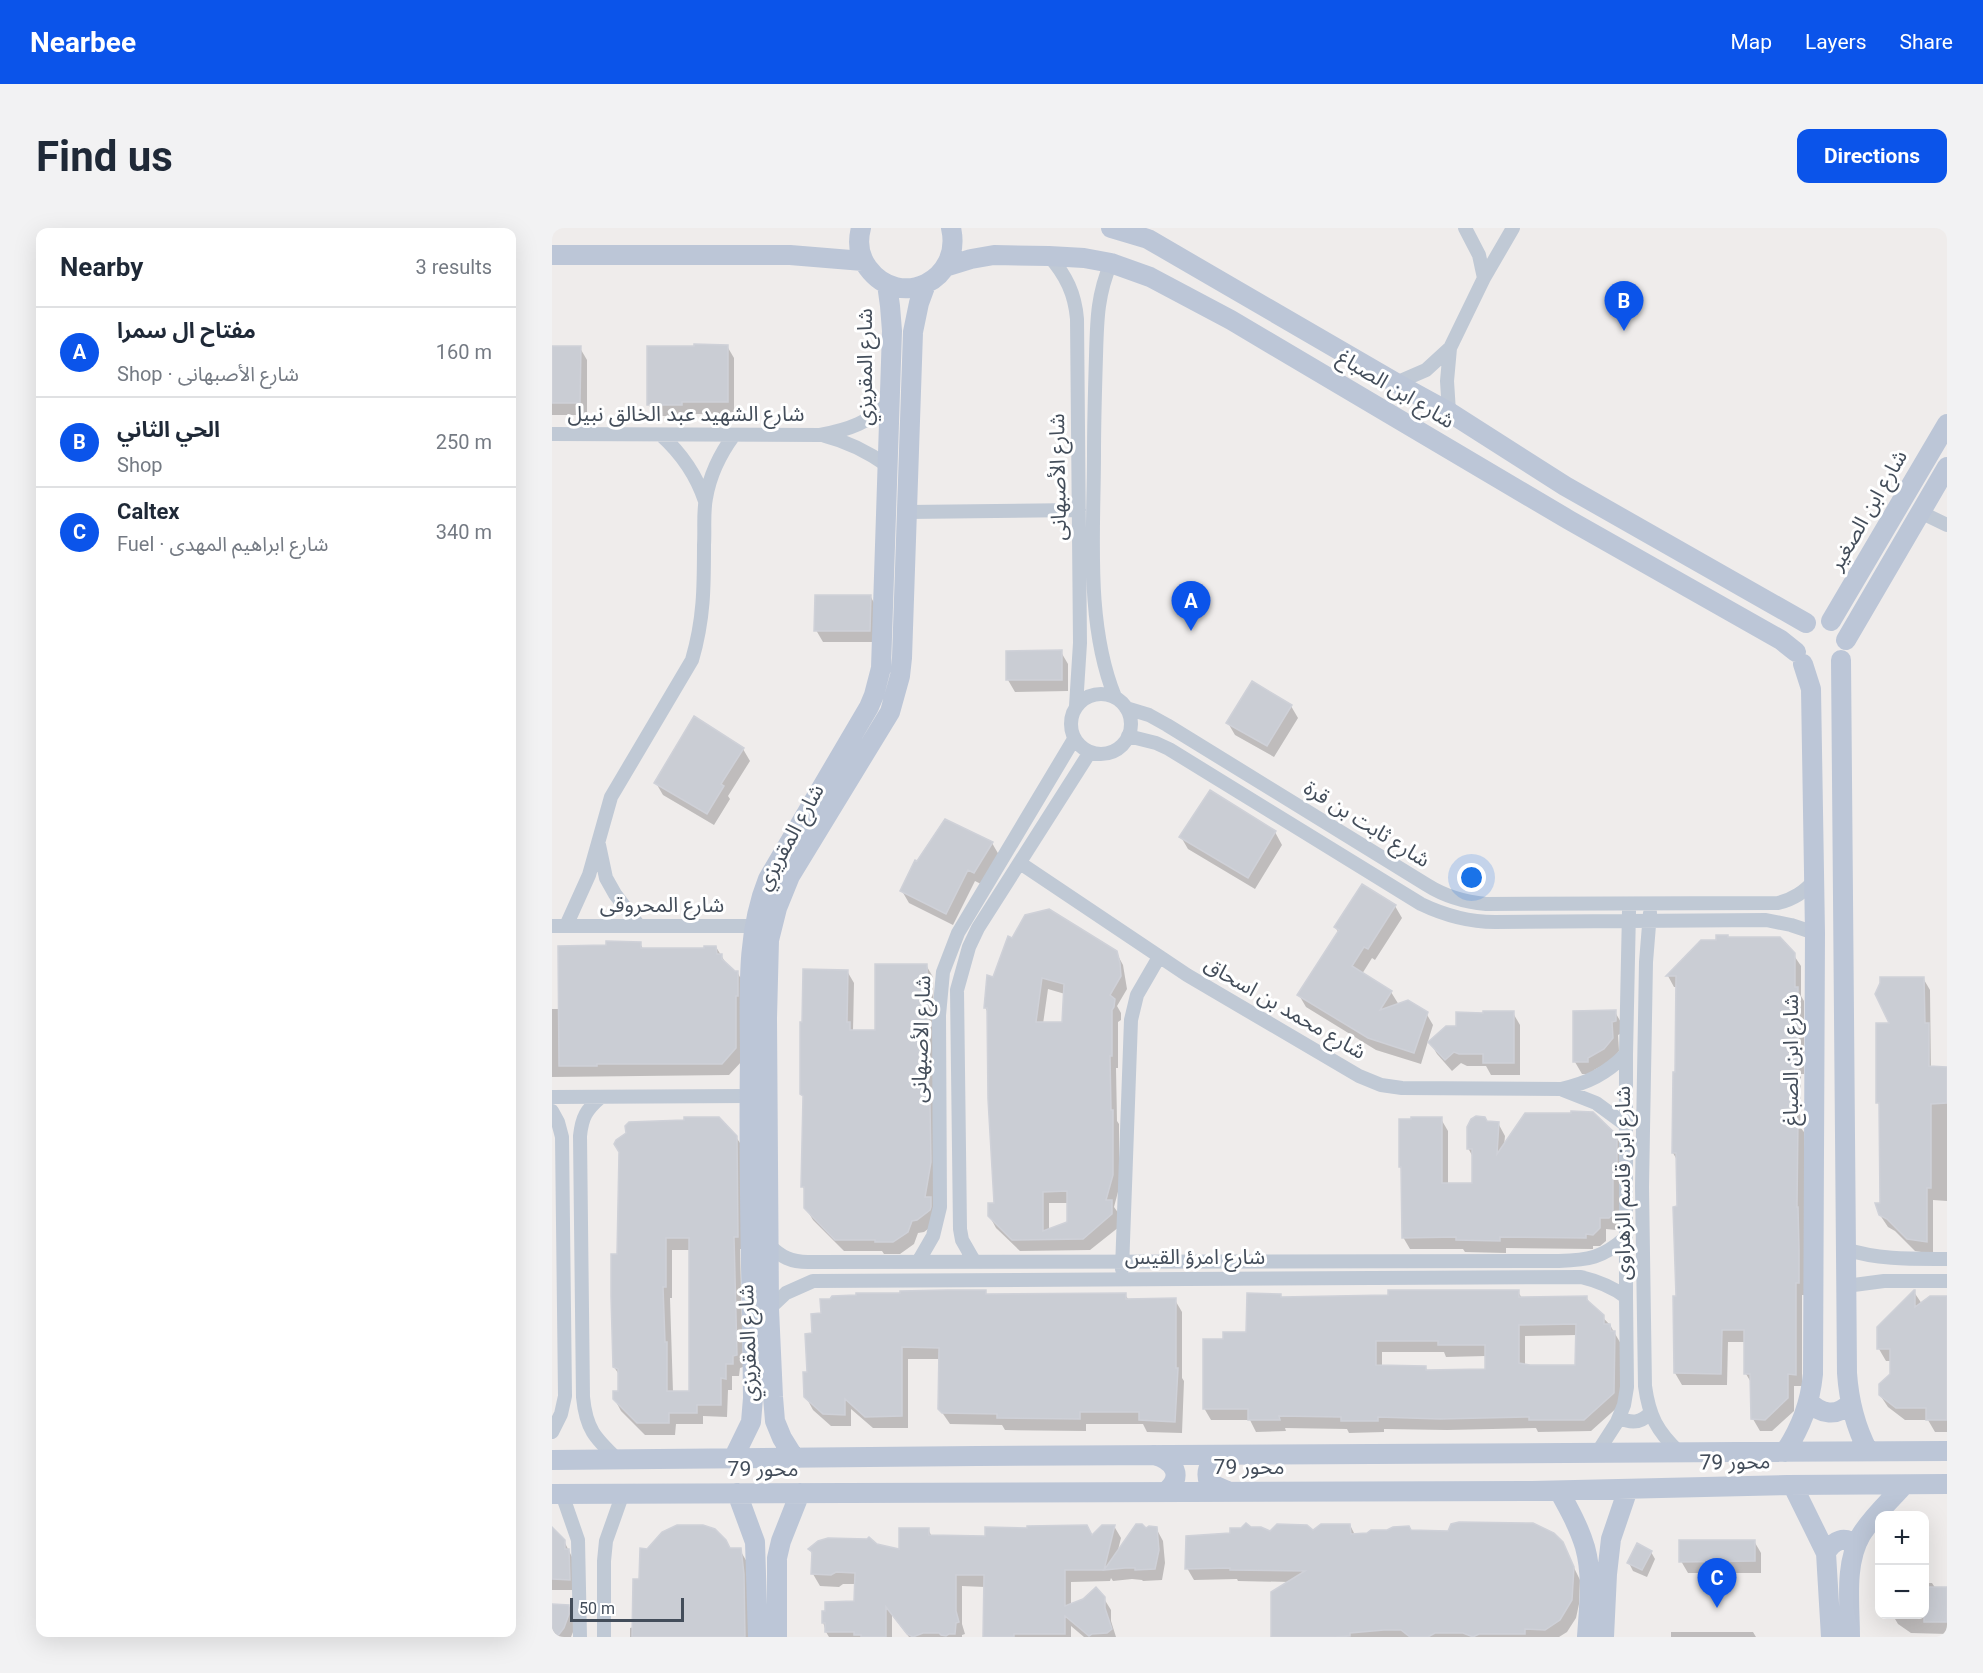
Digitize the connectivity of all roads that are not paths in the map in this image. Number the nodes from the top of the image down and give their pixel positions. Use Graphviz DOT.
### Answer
graph roads {
  1 [pos="861,228"];
  2 [pos="951,228"];
  3 [pos="1111,228"];
  4 [pos="1465,228"];
  5 [pos="1513,228"];
  6 [pos="552,255"];
  7 [pos="1049,256"];
  8 [pos="863,261"];
  9 [pos="1111,262"];
  10 [pos="945,267"];
  11 [pos="1484,278"];
  12 [pos="886,284"];
  13 [pos="926,284"];
  14 [pos="1450,348"];
  15 [pos="1396,383"];
  16 [pos="890,401"];
  17 [pos="1449,412"];
  18 [pos="1947,423"];
  19 [pos="552,434"];
  20 [pos="661,435"];
  21 [pos="734,435"];
  22 [pos="820,435"];
  23 [pos="888,466"];
  24 [pos="1947,468"];
  25 [pos="1947,482"];
  26 [pos="705,501"];
  27 [pos="1079,510"];
  28 [pos="907,512"];
  29 [pos="1920,512"];
  30 [pos="1947,525"];
  31 [pos="1831,621"];
  32 [pos="1806,623"];
  33 [pos="1846,640"];
  34 [pos="1799,658"];
  35 [pos="1841,660"];
  36 [pos="1115,697"];
  37 [pos="1076,706"];
  38 [pos="1126,708"];
  39 [pos="1128,736"];
  40 [pos="1074,739"];
  41 [pos="1090,752"];
  42 [pos="1313,816"];
  43 [pos="1304,831"];
  44 [pos="599,843"];
  45 [pos="1020,863"];
  46 [pos="1815,880"];
  47 [pos="1629,903"];
  48 [pos="1651,903"];
  49 [pos="1629,920"];
  50 [pos="1649,920"];
  51 [pos="559,926"];
  52 [pos="639,926"];
  53 [pos="763,926"];
  54 [pos="1815,933"];
  55 [pos="1159,957"];
  56 [pos="1626,1054"];
  57 [pos="1561,1089"];
  58 [pos="749,1096"];
  59 [pos="552,1097"];
  60 [pos="601,1097"];
  61 [pos="552,1111"];
  62 [pos="1626,1125"];
  63 [pos="1626,1187"];
  64 [pos="1642,1187"];
  65 [pos="563,1222"];
  66 [pos="581,1222"];
  67 [pos="1625,1238"];
  68 [pos="552,1241"];
  69 [pos="769,1245"];
  70 [pos="1845,1249"];
  71 [pos="1947,1259"];
  72 [pos="1122,1260"];
  73 [pos="974,1261"];
  74 [pos="918,1262"];
  75 [pos="1122,1278"];
  76 [pos="1947,1281"];
  77 [pos="1846,1286"];
  78 [pos="1626,1297"];
  79 [pos="552,1300"];
  80 [pos="769,1310"];
  81 [pos="564,1314"];
  82 [pos="763,1398"];
  83 [pos="1809,1401"];
  84 [pos="1850,1403"];
  85 [pos="1650,1413"];
  86 [pos="1619,1417"];
  87 [pos="552,1432"];
  88 [pos="1947,1451"];
  89 [pos="1679,1452"];
  90 [pos="1785,1452"];
  91 [pos="1868,1452"];
  92 [pos="1597,1453"];
  93 [pos="1154,1455"];
  94 [pos="1225,1455"];
  95 [pos="617,1459"];
  96 [pos="734,1459"];
  97 [pos="795,1459"];
  98 [pos="552,1460"];
  99 [pos="1947,1484"];
  100 [pos="1904,1485"];
  101 [pos="1793,1486"];
  102 [pos="1628,1489"];
  103 [pos="1559,1491"];
  104 [pos="1165,1492"];
  105 [pos="1233,1492"];
  106 [pos="623,1493"];
  107 [pos="737,1493"];
  108 [pos="800,1493"];
  109 [pos="557,1494"];
  110 [pos="781,1541"];
  111 [pos="755,1542"];
  112 [pos="1856,1546"];
  113 [pos="1826,1553"];
  114 [pos="781,1634"];
  115 [pos="580,1637"];
  116 [pos="604,1637"];
  117 [pos="758,1637"];
  118 [pos="1587,1637"];
  119 [pos="1604,1637"];
  120 [pos="1831,1637"];
  121 [pos="1850,1637"];
  1 -- 8 [label="street"];
  2 -- 10 [label="street"];
  3 -- 15 [label="street, شارع ابن الصباغ"];
  4 -- 11 [label="street"];
  5 -- 11 [label="street"];
  6 -- 8 [label="street"];
  7 -- 9 [label="street, شارع ابن الصباغ"];
  7 -- 10 [label="street, شارع ابن الصباغ"];
  7 -- 27 [label="street, شارع الأصبهانى"];
  8 -- 12 [label="street"];
  9 -- 34 [label="street, شارع ابن الصباغ"];
  9 -- 36 [label="street, شارع الأصبهانى"];
  10 -- 13 [label="street"];
  11 -- 14 [label="street"];
  12 -- 13 [label="street"];
  12 -- 16 [label="street, شارع المقريزي"];
  13 -- 28 [label="street, شارع المقريزي"];
  14 -- 15 [label="street"];
  14 -- 17 [label="street"];
  15 -- 17 [label="street, شارع ابن الصباغ"];
  16 -- 22 [label="street, شارع الشهيد عبد الخالق نبيل"];
  16 -- 23 [label="street, شارع المقريزي"];
  17 -- 32 [label="street, شارع ابن الصباغ"];
  18 -- 31 [label="street, شارع ابن الصغير"];
  19 -- 20 [label="street, شارع الشهيد عبد الخالق نبيل"];
  20 -- 21 [label="street, شارع الشهيد عبد الخالق نبيل"];
  20 -- 26 [label="street"];
  21 -- 22 [label="street, شارع الشهيد عبد الخالق نبيل"];
  21 -- 26 [label="street"];
  22 -- 23 [label="street, شارع الشهيد عبد الخالق نبيل"];
  23 -- 53 [label="street, شارع المقريزي"];
  24 -- 25 [label="street"];
  24 -- 29 [label="street"];
  26 -- 44 [label="street"];
  27 -- 28 [label="street"];
  27 -- 37 [label="street, شارع الأصبهانى"];
  28 -- 53 [label="street, شارع المقريزي"];
  29 -- 30 [label="street"];
  29 -- 33 [label="street"];
  31 -- 32 [label="street"];
  31 -- 33 [label="street"];
  32 -- 34 [label="street"];
  33 -- 35 [label="street"];
  34 -- 35 [label="street"];
  34 -- 46 [label="street, شارع ابن الصباغ"];
  35 -- 70 [label="street"];
  36 -- 37 [label="street"];
  36 -- 38 [label="street"];
  37 -- 40 [label="street"];
  38 -- 39 [label="street"];
  38 -- 42 [label="street, شارع ثابت بن قرة"];
  39 -- 41 [label="street"];
  39 -- 43 [label="street, شارع ثابت بن قرة"];
  40 -- 41 [label="street"];
  40 -- 74 [label="street, شارع الأصبهانى"];
  41 -- 45 [label="street, شارع الأصبهانى"];
  42 -- 43 [label="street"];
  42 -- 47 [label="street, شارع ثابت بن قرة"];
  43 -- 49 [label="street, شارع ثابت بن قرة"];
  44 -- 51 [label="street"];
  44 -- 52 [label="street"];
  45 -- 55 [label="street, شارع محمد بن اسحاق"];
  45 -- 73 [label="street, شارع الأصبهانى"];
  46 -- 48 [label="street, شارع ثابت بن قرة"];
  46 -- 54 [label="street, شارع ابن الصباغ"];
  47 -- 48 [label="street, شارع ثابت بن قرة"];
  47 -- 49 [label="street, شارع ابن قاسم الزهراوى"];
  48 -- 50 [label="street, شارع ابن قاسم الزهراوى"];
  49 -- 50 [label="street, شارع ثابت بن قرة"];
  49 -- 56 [label="street, شارع ابن قاسم الزهراوى"];
  50 -- 54 [label="street, شارع ثابت بن قرة"];
  50 -- 64 [label="street, شارع ابن قاسم الزهراوى"];
  51 -- 52 [label="street, شارع المحروقى"];
  52 -- 53 [label="street, شارع المحروقى"];
  53 -- 58 [label="street, شارع المقريزي"];
  53 -- 69 [label="street, شارع المقريزي"];
  54 -- 83 [label="street, شارع ابن الصباغ"];
  55 -- 57 [label="street, شارع محمد بن اسحاق"];
  55 -- 72 [label="street"];
  56 -- 57 [label="street, شارع محمد بن اسحاق"];
  56 -- 62 [label="street, شارع ابن قاسم الزهراوى"];
  57 -- 62 [label="street, شارع محمد بن اسحاق"];
  58 -- 60 [label="street"];
  58 -- 82 [label="street, شارع المقريزي"];
  59 -- 60 [label="street"];
  60 -- 66 [label="street"];
  61 -- 65 [label="street"];
  62 -- 63 [label="street, شارع ابن قاسم الزهراوى"];
  63 -- 64 [label="street"];
  63 -- 67 [label="street, شارع ابن قاسم الزهراوى"];
  64 -- 85 [label="street, شارع ابن قاسم الزهراوى"];
  65 -- 66 [label="street"];
  65 -- 68 [label="street"];
  65 -- 81 [label="street"];
  66 -- 95 [label="street"];
  67 -- 72 [label="street, شارع امرؤ القيس"];
  67 -- 78 [label="street, شارع ابن قاسم الزهراوى"];
  69 -- 74 [label="street, شارع امرؤ القيس"];
  69 -- 80 [label="street, شارع المقريزي"];
  70 -- 71 [label="street"];
  70 -- 77 [label="street"];
  72 -- 73 [label="street, شارع امرؤ القيس"];
  72 -- 75 [label="street"];
  73 -- 74 [label="street, شارع امرؤ القيس"];
  75 -- 78 [label="street, شارع امرؤ القيس"];
  75 -- 80 [label="street, شارع امرؤ القيس"];
  76 -- 77 [label="street"];
  77 -- 84 [label="street"];
  78 -- 86 [label="street, شارع ابن قاسم الزهراوى"];
  79 -- 81 [label="street"];
  80 -- 82 [label="street, شارع المقريزي"];
  81 -- 87 [label="street"];
  82 -- 96 [label="street, شارع المقريزي"];
  82 -- 97 [label="street, شارع المقريزي"];
  83 -- 84 [label="street"];
  83 -- 90 [label="street, شارع ابن الصباغ"];
  84 -- 91 [label="street"];
  85 -- 86 [label="street"];
  85 -- 89 [label="street, شارع ابن قاسم الزهراوى"];
  86 -- 92 [label="street, شارع ابن قاسم الزهراوى"];
  88 -- 91 [label="street, محور 79"];
  89 -- 90 [label="street, محور 79"];
  89 -- 92 [label="street, محور 79"];
  90 -- 91 [label="street, محور 79"];
  92 -- 94 [label="street, محور 79"];
  93 -- 94 [label="street, محور 79"];
  93 -- 97 [label="street, محور 79"];
  93 -- 104 [label="street"];
  94 -- 105 [label="street"];
  95 -- 96 [label="street, محور 79"];
  95 -- 98 [label="street, محور 79"];
  96 -- 97 [label="street, محور 79"];
  99 -- 100 [label="street, محور 79"];
  100 -- 101 [label="street, محور 79"];
  100 -- 112 [label="street"];
  101 -- 102 [label="street, محور 79"];
  101 -- 113 [label="street"];
  102 -- 103 [label="street, محور 79"];
  102 -- 119 [label="street"];
  103 -- 105 [label="street, محور 79"];
  103 -- 118 [label="street"];
  104 -- 105 [label="street, محور 79"];
  104 -- 108 [label="street, محور 79"];
  106 -- 107 [label="street, محور 79"];
  106 -- 109 [label="street, محور 79"];
  106 -- 116 [label="street"];
  107 -- 108 [label="street, محور 79"];
  107 -- 111 [label="street"];
  108 -- 110 [label="street"];
  109 -- 115 [label="street"];
  110 -- 111 [label="street"];
  110 -- 114 [label="street"];
  111 -- 117 [label="street"];
  112 -- 113 [label="street"];
  112 -- 121 [label="street"];
  113 -- 120 [label="street"];
}
